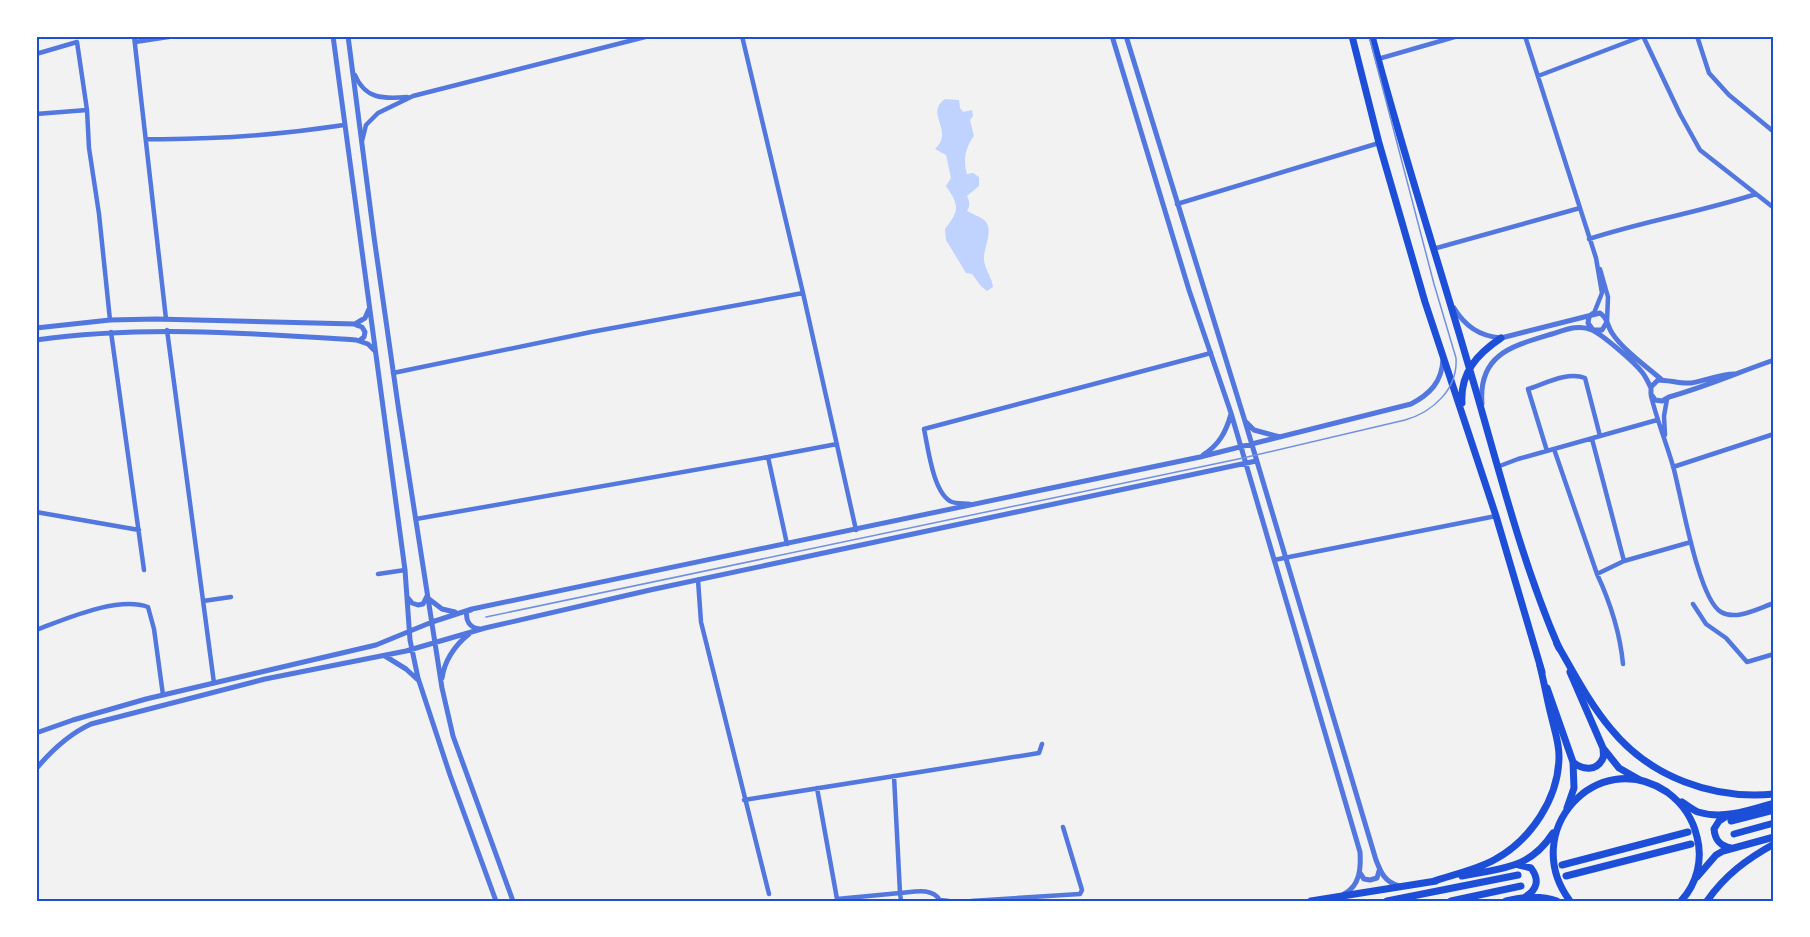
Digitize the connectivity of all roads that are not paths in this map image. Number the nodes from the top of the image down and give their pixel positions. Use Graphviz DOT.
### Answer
graph roads {
  1 [pos="175,36"];
  2 [pos="333,36"];
  3 [pos="348,36"];
  4 [pos="649,36"];
  5 [pos="742,36"];
  6 [pos="1112,36"];
  7 [pos="1126,36"];
  8 [pos="1352,36"];
  9 [pos="1372,36"];
  10 [pos="1458,36"];
  11 [pos="1524,36"];
  12 [pos="1643,36"];
  13 [pos="1697,36"];
  14 [pos="134,39"];
  15 [pos="36,54"];
  16 [pos="1378,58"];
  17 [pos="351,65"];
  18 [pos="1538,75"];
  19 [pos="413,96"];
  20 [pos="87,110"];
  21 [pos="36,114"];
  22 [pos="344,125"];
  23 [pos="1774,132"];
  24 [pos="146,139"];
  25 [pos="1379,143"];
  26 [pos="362,144"];
  27 [pos="1756,194"];
  28 [pos="1177,204"];
  29 [pos="1580,208"];
  30 [pos="1774,208"];
  31 [pos="1589,239"];
  32 [pos="1433,249"];
  33 [pos="1596,258"];
  34 [pos="803,293"];
  35 [pos="1449,299"];
  36 [pos="370,308"];
  37 [pos="1594,313"];
  38 [pos="166,319"];
  39 [pos="110,320"];
  40 [pos="1607,322"];
  41 [pos="355,324"];
  42 [pos="36,328"];
  43 [pos="167,330"];
  44 [pos="1593,330"];
  45 [pos="111,332"];
  46 [pos="1501,338"];
  47 [pos="36,340"];
  48 [pos="360,340"];
  49 [pos="376,352"];
  50 [pos="1211,354"];
  51 [pos="1443,358"];
  52 [pos="1774,360"];
  53 [pos="1469,367"];
  54 [pos="393,374"];
  55 [pos="1734,374"];
  56 [pos="1663,381"];
  57 [pos="1651,391"];
  58 [pos="1668,398"];
  59 [pos="1231,413"];
  60 [pos="1464,417"];
  61 [pos="1244,418"];
  62 [pos="1484,418"];
  63 [pos="1657,420"];
  64 [pos="1774,434"];
  65 [pos="1600,436"];
  66 [pos="1282,437"];
  67 [pos="1593,439"];
  68 [pos="837,444"];
  69 [pos="1666,444"];
  70 [pos="1252,445"];
  71 [pos="1241,447"];
  72 [pos="1554,449"];
  73 [pos="1547,451"];
  74 [pos="768,457"];
  75 [pos="1200,458"];
  76 [pos="1256,461"];
  77 [pos="1245,463"];
  78 [pos="1497,467"];
  79 [pos="1673,467"];
  80 [pos="977,504"];
  81 [pos="36,512"];
  82 [pos="1496,516"];
  83 [pos="416,519"];
  84 [pos="139,530"];
  85 [pos="856,530"];
  86 [pos="1690,542"];
  87 [pos="787,544"];
  88 [pos="1285,558"];
  89 [pos="1274,560"];
  90 [pos="1624,561"];
  91 [pos="144,570"];
  92 [pos="405,570"];
  93 [pos="378,574"];
  94 [pos="1597,574"];
  95 [pos="698,580"];
  96 [pos="428,595"];
  97 [pos="407,596"];
  98 [pos="231,597"];
  99 [pos="203,601"];
  100 [pos="1774,603"];
  101 [pos="1693,604"];
  102 [pos="472,609"];
  103 [pos="459,613"];
  104 [pos="409,621"];
  105 [pos="432,622"];
  106 [pos="485,628"];
  107 [pos="36,630"];
  108 [pos="410,632"];
  109 [pos="471,632"];
  110 [pos="396,638"];
  111 [pos="435,643"];
  112 [pos="1557,644"];
  113 [pos="412,650"];
  114 [pos="1774,654"];
  115 [pos="383,655"];
  116 [pos="1623,664"];
  117 [pos="1540,666"];
  118 [pos="214,682"];
  119 [pos="420,683"];
  120 [pos="441,683"];
  121 [pos="163,695"];
  122 [pos="36,733"];
  123 [pos="1042,744"];
  124 [pos="1603,748"];
  125 [pos="1573,762"];
  126 [pos="36,769"];
  127 [pos="894,776"];
  128 [pos="1642,782"];
  129 [pos="817,788"];
  130 [pos="1663,790"];
  131 [pos="1774,794"];
  132 [pos="744,800"];
  133 [pos="1774,803"];
  134 [pos="1567,808"];
  135 [pos="1774,810"];
  136 [pos="1729,818"];
  137 [pos="1774,823"];
  138 [pos="1063,827"];
  139 [pos="1556,829"];
  140 [pos="1688,832"];
  141 [pos="1734,834"];
  142 [pos="1774,837"];
  143 [pos="1691,844"];
  144 [pos="1774,844"];
  145 [pos="1737,847"];
  146 [pos="1516,865"];
  147 [pos="1562,865"];
  148 [pos="1379,868"];
  149 [pos="1360,873"];
  150 [pos="1518,875"];
  151 [pos="1566,876"];
  152 [pos="1434,881"];
  153 [pos="1694,882"];
  154 [pos="1413,885"];
  155 [pos="1521,886"];
  156 [pos="900,893"];
  157 [pos="769,894"];
  158 [pos="1525,897"];
  159 [pos="1335,898"];
  160 [pos="1684,899"];
  161 [pos="496,901"];
  162 [pos="513,901"];
  163 [pos="901,901"];
  164 [pos="949,901"];
  165 [pos="971,901"];
  166 [pos="1311,901"];
  167 [pos="1388,901"];
  168 [pos="1451,901"];
  169 [pos="1506,901"];
  170 [pos="1557,901"];
  171 [pos="1570,901"];
  172 [pos="1707,901"];
  1 -- 14 [label="street"];
  2 -- 22 [label="street"];
  3 -- 17 [label="street"];
  4 -- 19 [label="street"];
  5 -- 34 [label="street"];
  6 -- 50 [label="street"];
  7 -- 28 [label="street"];
  8 -- 25 [label="main road"];
  9 -- 16 [label="main road"];
  10 -- 16 [label="street"];
  11 -- 18 [label="street"];
  12 -- 18 [label="street"];
  12 -- 27 [label="street"];
  13 -- 23 [label="street"];
  14 -- 24 [label="street"];
  15 -- 20 [label="street"];
  16 -- 32 [label="main road"];
  17 -- 19 [label="street"];
  17 -- 26 [label="street"];
  18 -- 29 [label="street"];
  19 -- 26 [label="street"];
  20 -- 21 [label="street"];
  20 -- 39 [label="street"];
  22 -- 24 [label="street"];
  22 -- 36 [label="street"];
  24 -- 38 [label="street"];
  25 -- 28 [label="street"];
  25 -- 51 [label="main road"];
  26 -- 54 [label="street"];
  27 -- 30 [label="street"];
  27 -- 31 [label="street"];
  28 -- 61 [label="street"];
  29 -- 31 [label="street"];
  29 -- 32 [label="street"];
  31 -- 33 [label="street"];
  32 -- 35 [label="main road"];
  33 -- 37 [label="street"];
  33 -- 40 [label="street"];
  34 -- 54 [label="street"];
  34 -- 68 [label="street"];
  35 -- 46 [label="street"];
  35 -- 53 [label="main road"];
  36 -- 41 [label="street"];
  36 -- 49 [label="street"];
  37 -- 40 [label="street"];
  37 -- 44 [label="street"];
  37 -- 46 [label="street"];
  38 -- 39 [label="street"];
  38 -- 41 [label="street"];
  39 -- 42 [label="street"];
  40 -- 44 [label="street"];
  40 -- 56 [label="street"];
  41 -- 48 [label="street"];
  43 -- 45 [label="street"];
  43 -- 48 [label="street"];
  43 -- 99 [label="street"];
  44 -- 57 [label="street"];
  44 -- 62 [label="street"];
  45 -- 47 [label="street"];
  45 -- 84 [label="street"];
  46 -- 53 [label="main road"];
  48 -- 49 [label="street"];
  49 -- 92 [label="street"];
  50 -- 59 [label="street"];
  50 -- 80 [label="street"];
  51 -- 60 [label="main road"];
  51 -- 66 [label="street"];
  52 -- 55 [label="street"];
  53 -- 60 [label="main road"];
  53 -- 62 [label="main road"];
  54 -- 83 [label="street"];
  55 -- 56 [label="street"];
  55 -- 58 [label="street"];
  56 -- 57 [label="street"];
  56 -- 58 [label="street"];
  57 -- 58 [label="street"];
  57 -- 63 [label="street"];
  58 -- 69 [label="street"];
  59 -- 71 [label="street"];
  59 -- 75 [label="street"];
  60 -- 82 [label="main road"];
  61 -- 66 [label="street"];
  61 -- 70 [label="street"];
  62 -- 78 [label="main road"];
  63 -- 65 [label="street"];
  63 -- 69 [label="street"];
  64 -- 79 [label="street"];
  65 -- 67 [label="street"];
  65 -- 73 [label="street"];
  66 -- 70 [label="street"];
  67 -- 72 [label="street"];
  67 -- 90 [label="street"];
  68 -- 74 [label="street"];
  68 -- 85 [label="street"];
  69 -- 79 [label="street"];
  70 -- 71 [label="street"];
  70 -- 76 [label="street"];
  71 -- 75 [label="street"];
  71 -- 77 [label="street"];
  72 -- 73 [label="street"];
  72 -- 94 [label="street"];
  73 -- 78 [label="street"];
  74 -- 83 [label="street"];
  74 -- 87 [label="street"];
  75 -- 80 [label="street"];
  76 -- 77 [label="street"];
  76 -- 88 [label="street"];
  77 -- 89 [label="street"];
  77 -- 95 [label="street"];
  78 -- 112 [label="main road"];
  79 -- 86 [label="street"];
  80 -- 85 [label="street"];
  81 -- 84 [label="street"];
  82 -- 88 [label="street"];
  82 -- 117 [label="main road"];
  83 -- 96 [label="street"];
  84 -- 91 [label="street"];
  85 -- 87 [label="street"];
  86 -- 90 [label="street"];
  86 -- 100 [label="street"];
  87 -- 102 [label="street"];
  88 -- 89 [label="street"];
  88 -- 148 [label="street"];
  89 -- 149 [label="street"];
  90 -- 94 [label="street"];
  92 -- 93 [label="street"];
  92 -- 97 [label="street"];
  94 -- 116 [label="street"];
  95 -- 106 [label="street"];
  95 -- 132 [label="street"];
  96 -- 97 [label="street"];
  96 -- 103 [label="street"];
  96 -- 105 [label="street"];
  97 -- 104 [label="street"];
  98 -- 99 [label="street"];
  99 -- 118 [label="street"];
  101 -- 114 [label="street"];
  102 -- 103 [label="street"];
  102 -- 106 [label="street"];
  103 -- 105 [label="street"];
  104 -- 108 [label="street"];
  104 -- 110 [label="street"];
  105 -- 108 [label="street"];
  105 -- 111 [label="street"];
  106 -- 109 [label="street"];
  107 -- 121 [label="street"];
  108 -- 110 [label="street"];
  108 -- 113 [label="street"];
  109 -- 111 [label="street"];
  109 -- 120 [label="street"];
  110 -- 118 [label="street"];
  111 -- 113 [label="street"];
  111 -- 120 [label="street"];
  112 -- 124 [label="main road"];
  112 -- 131 [label="main road"];
  113 -- 115 [label="street"];
  113 -- 119 [label="street"];
  115 -- 119 [label="street"];
  115 -- 126 [label="street"];
  117 -- 125 [label="main road"];
  117 -- 152 [label="main road"];
  118 -- 121 [label="street"];
  119 -- 161 [label="street"];
  120 -- 162 [label="street"];
  121 -- 122 [label="street"];
  123 -- 127 [label="street"];
  124 -- 125 [label="main road"];
  124 -- 128 [label="main road"];
  125 -- 134 [label="main road"];
  127 -- 129 [label="street"];
  127 -- 156 [label="street"];
  128 -- 130 [label="main road"];
  128 -- 134 [label="main road"];
  129 -- 132 [label="street"];
  129 -- 156 [label="street"];
  130 -- 136 [label="main road"];
  130 -- 153 [label="main road"];
  132 -- 157 [label="street"];
  133 -- 136 [label="main road"];
  134 -- 139 [label="main road"];
  135 -- 136 [label="main road"];
  136 -- 145 [label="main road"];
  137 -- 141 [label="main road"];
  138 -- 165 [label="street"];
  139 -- 146 [label="main road"];
  139 -- 171 [label="main road"];
  140 -- 147 [label="main road"];
  142 -- 145 [label="main road"];
  143 -- 151 [label="main road"];
  144 -- 172 [label="main road"];
  145 -- 153 [label="main road"];
  146 -- 152 [label="main road"];
  146 -- 158 [label="main road"];
  148 -- 149 [label="street"];
  148 -- 154 [label="street"];
  149 -- 159 [label="street"];
  150 -- 167 [label="main road"];
  152 -- 154 [label="main road"];
  153 -- 160 [label="main road"];
  154 -- 159 [label="main road"];
  155 -- 168 [label="main road"];
  156 -- 163 [label="street"];
  156 -- 164 [label="street"];
  158 -- 169 [label="main road"];
  158 -- 170 [label="main road"];
  159 -- 166 [label="main road"];
}
